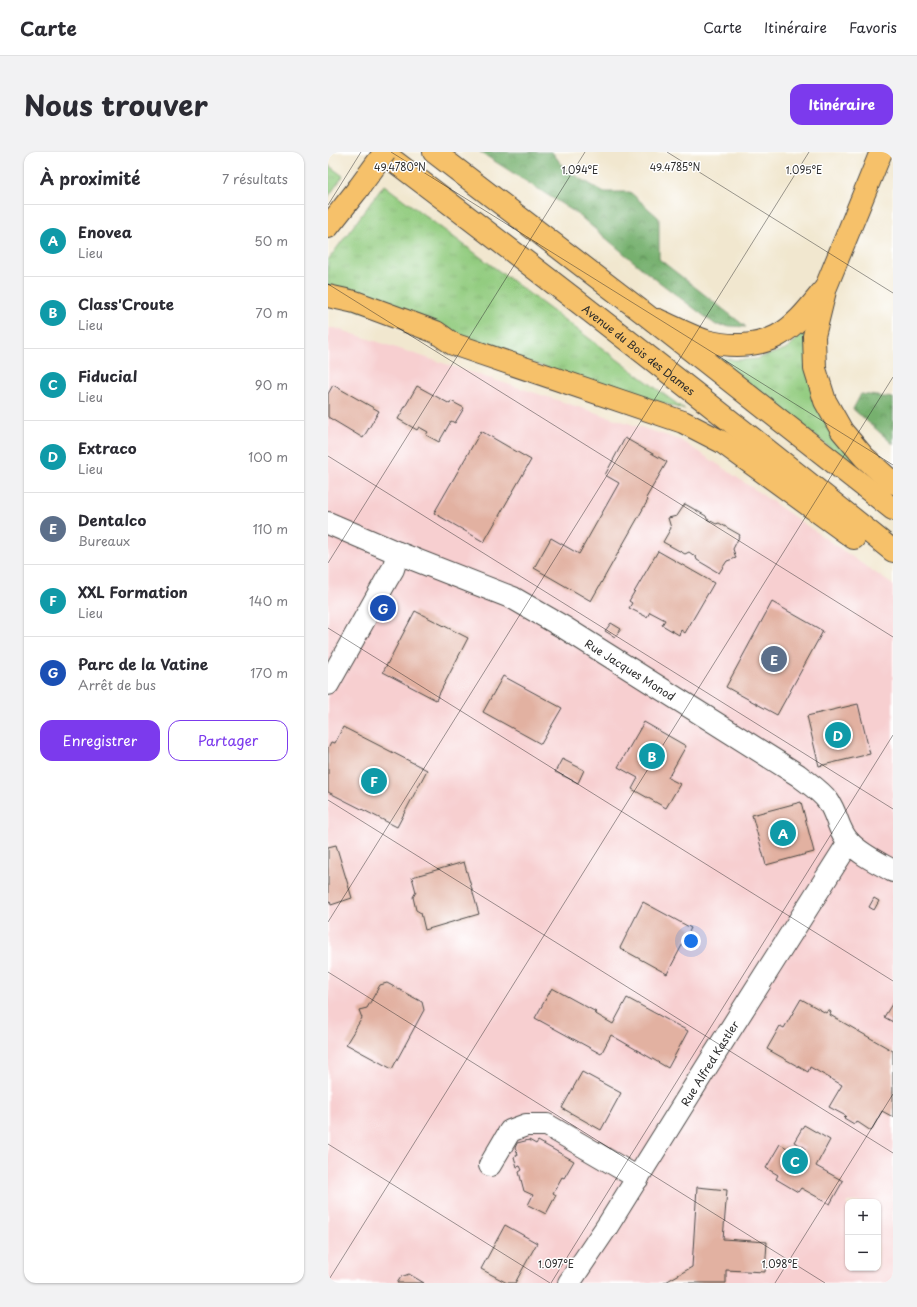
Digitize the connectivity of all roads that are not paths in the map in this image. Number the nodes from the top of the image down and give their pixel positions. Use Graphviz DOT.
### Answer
graph roads {
  1 [pos="382,152"];
  2 [pos="385,152"];
  3 [pos="434,152"];
  4 [pos="881,152"];
  5 [pos="328,227"];
  6 [pos="826,287"];
  7 [pos="328,296"];
  8 [pos="328,310"];
  9 [pos="645,314"];
  10 [pos="453,344"];
  11 [pos="893,483"];
  12 [pos="893,509"];
  13 [pos="328,523"];
  14 [pos="893,551"];
  15 [pos="398,553"];
  16 [pos="893,566"];
  17 [pos="328,684"];
  18 [pos="849,842"];
  19 [pos="893,871"];
  20 [pos="490,1165"];
  21 [pos="638,1178"];
  22 [pos="569,1283"];
  1 -- 14 [label="main road, Avenue du Bois des Dames"];
  2 -- 5 [label="main road, bridge"];
  3 -- 9 [label="main road"];
  4 -- 6 [label="main road"];
  6 -- 9 [label="main road"];
  6 -- 11 [label="main road"];
  7 -- 10 [label="main road"];
  8 -- 10 [label="main road"];
  9 -- 12 [label="main road"];
  10 -- 16 [label="main road"];
  13 -- 15 [label="street, Rue Jacques Monod"];
  15 -- 17 [label="street"];
  15 -- 18 [label="street, Rue Jacques Monod"];
  18 -- 19 [label="street, Rue Jacques Monod"];
  18 -- 21 [label="street, Rue Alfred Kastler"];
  20 -- 21 [label="street"];
  21 -- 22 [label="street, Rue Alfred Kastler"];
}
